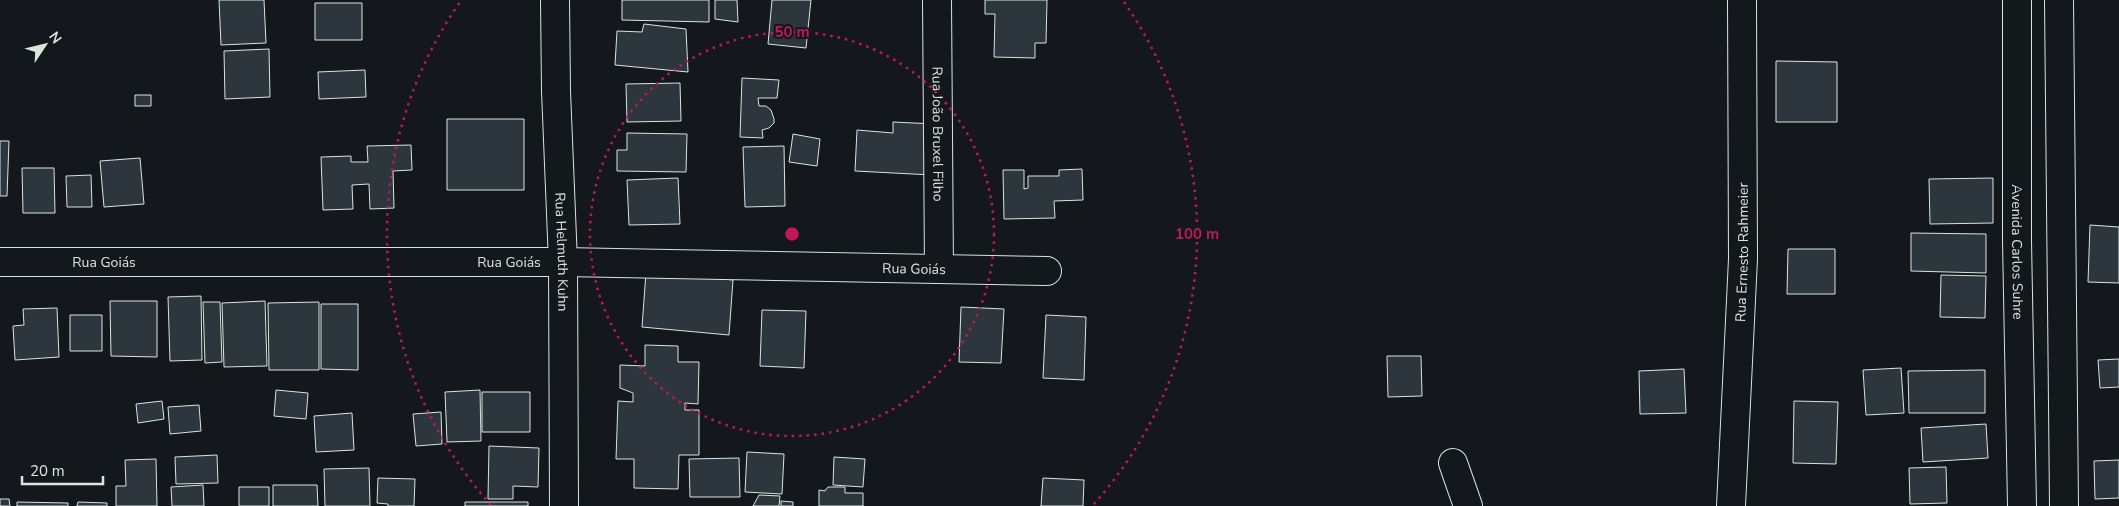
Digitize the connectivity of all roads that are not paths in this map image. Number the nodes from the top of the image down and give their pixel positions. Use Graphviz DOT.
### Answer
graph roads {
  1 [pos="555,0"];
  2 [pos="937,0"];
  3 [pos="1742,0"];
  4 [pos="2017,0"];
  5 [pos="2059,0"];
  6 [pos="0,262"];
  7 [pos="563,262"];
  8 [pos="939,269"];
  9 [pos="1047,271"];
  10 [pos="1453,463"];
  11 [pos="564,506"];
  12 [pos="1468,506"];
  13 [pos="1731,506"];
  14 [pos="2022,506"];
  15 [pos="2064,506"];
  1 -- 7 [label="street, Rua Helmuth Kuhn"];
  2 -- 8 [label="street, Rua João Bruxel Filho"];
  3 -- 13 [label="street, Rua Ernesto Rahmeier"];
  4 -- 14 [label="street, Avenida Carlos Suhre"];
  5 -- 15 [label="street"];
  6 -- 7 [label="street, Rua Goiás"];
  7 -- 8 [label="street, Rua Goiás"];
  7 -- 11 [label="street, Rua Helmuth Kuhn"];
  8 -- 9 [label="street, Rua Goiás"];
  10 -- 12 [label="street"];
}
